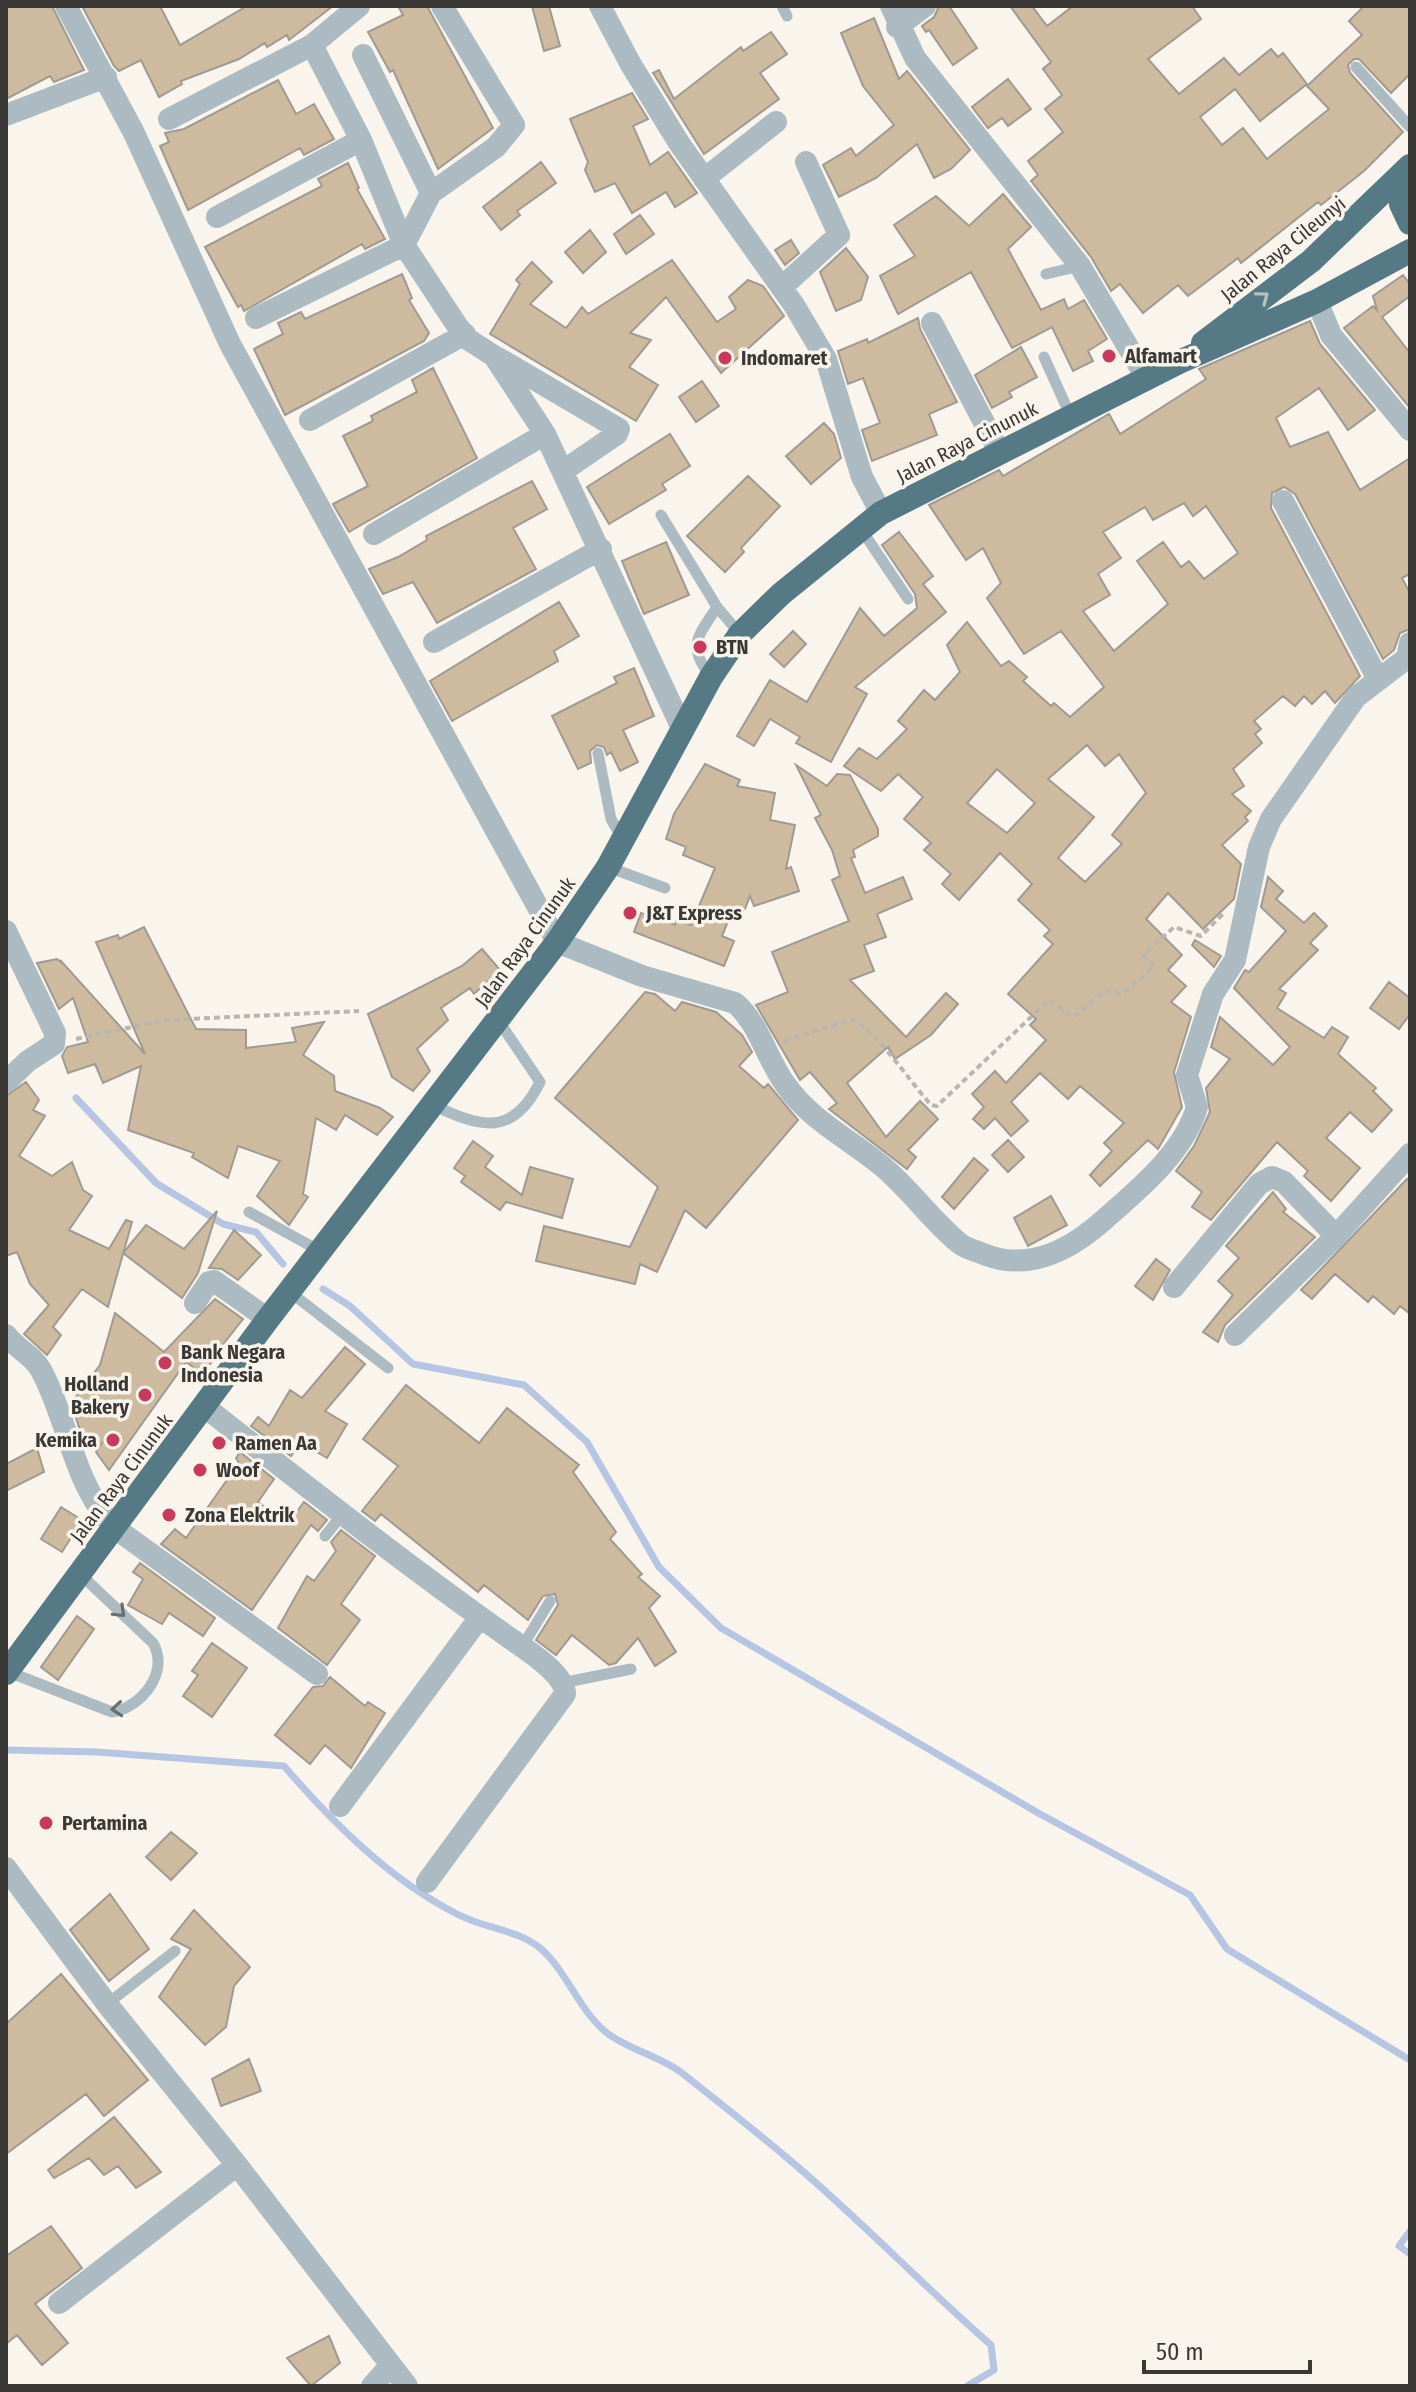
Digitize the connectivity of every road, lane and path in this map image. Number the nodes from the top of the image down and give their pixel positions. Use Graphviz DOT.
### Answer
graph roads {
  1 [pos="66,6"];
  2 [pos="359,6"];
  3 [pos="442,6"];
  4 [pos="600,6"];
  5 [pos="925,6"];
  6 [pos="894,16"];
  7 [pos="312,45"];
  8 [pos="363,55"];
  9 [pos="1356,67"];
  10 [pos="106,77"];
  11 [pos="6,115"];
  12 [pos="169,119"];
  13 [pos="776,122"];
  14 [pos="1410,127"];
  15 [pos="361,140"];
  16 [pos="806,162"];
  17 [pos="1405,173"];
  18 [pos="704,179"];
  19 [pos="431,193"];
  20 [pos="217,217"];
  21 [pos="1410,223"];
  22 [pos="404,245"];
  23 [pos="1406,259"];
  24 [pos="1080,266"];
  25 [pos="1046,274"];
  26 [pos="782,287"];
  27 [pos="1317,301"];
  28 [pos="256,318"];
  29 [pos="932,323"];
  30 [pos="465,334"];
  31 [pos="494,356"];
  32 [pos="1044,357"];
  33 [pos="1179,362"];
  34 [pos="1147,379"];
  35 [pos="1071,417"];
  36 [pos="310,420"];
  37 [pos="1410,430"];
  38 [pos="545,434"];
  39 [pos="1000,453"];
  40 [pos="563,471"];
  41 [pos="1283,501"];
  42 [pos="881,513"];
  43 [pos="661,515"];
  44 [pos="861,529"];
  45 [pos="374,534"];
  46 [pos="601,549"];
  47 [pos="908,599"];
  48 [pos="717,607"];
  49 [pos="740,634"];
  50 [pos="434,642"];
  51 [pos="1410,643"];
  52 [pos="711,677"];
  53 [pos="1378,679"];
  54 [pos="682,728"];
  55 [pos="598,753"];
  56 [pos="623,840"];
  57 [pos="608,867"];
  58 [pos="665,888"];
  59 [pos="1248,890"];
  60 [pos="6,932"];
  61 [pos="557,942"];
  62 [pos="359,1011"];
  63 [pos="498,1020"];
  64 [pos="54,1044"];
  65 [pos="764,1051"];
  66 [pos="6,1082"];
  67 [pos="433,1105"];
  68 [pos="1410,1154"];
  69 [pos="249,1212"];
  70 [pos="1336,1236"];
  71 [pos="320,1251"];
  72 [pos="1174,1287"];
  73 [pos="290,1292"];
  74 [pos="195,1303"];
  75 [pos="268,1319"];
  76 [pos="6,1335"];
  77 [pos="1235,1335"];
  78 [pos="388,1368"];
  79 [pos="205,1407"];
  80 [pos="342,1515"];
  81 [pos="115,1528"];
  82 [pos="325,1536"];
  83 [pos="79,1572"];
  84 [pos="550,1601"];
  85 [pos="480,1617"];
  86 [pos="522,1647"];
  87 [pos="631,1669"];
  88 [pos="6,1672"];
  89 [pos="317,1674"];
  90 [pos="562,1683"];
  91 [pos="340,1806"];
  92 [pos="6,1868"];
  93 [pos="427,1882"];
  94 [pos="175,1951"];
  95 [pos="107,2004"];
  96 [pos="237,2165"];
  97 [pos="59,2303"];
  98 [pos="390,2366"];
  99 [pos="372,2386"];
  100 [pos="407,2386"];
  1 -- 10 [label="street"];
  2 -- 7 [label="street"];
  3 -- 19 [label="street"];
  4 -- 18 [label="street"];
  5 -- 6 [label="street"];
  6 -- 24 [label="street"];
  7 -- 12 [label="street"];
  7 -- 15 [label="street"];
  8 -- 19 [label="street"];
  9 -- 14 [label="lane"];
  10 -- 11 [label="street"];
  10 -- 61 [label="street"];
  13 -- 18 [label="street"];
  15 -- 20 [label="street"];
  15 -- 22 [label="street"];
  16 -- 26 [label="street"];
  17 -- 21 [label="highway"];
  33 -- 17 [label="highway, Jalan Raya Cileunyi, one-way"];
  18 -- 26 [label="street"];
  19 -- 22 [label="street"];
  22 -- 28 [label="street"];
  22 -- 30 [label="street"];
  23 -- 27 [label="highway"];
  24 -- 25 [label="lane"];
  24 -- 34 [label="street"];
  26 -- 42 [label="street"];
  27 -- 33 [label="highway"];
  27 -- 37 [label="street"];
  29 -- 39 [label="street"];
  30 -- 31 [label="street"];
  30 -- 36 [label="street"];
  31 -- 38 [label="street"];
  31 -- 40 [label="street"];
  32 -- 35 [label="lane"];
  33 -- 34 [label="highway, Jalan Raya Cinunuk"];
  34 -- 35 [label="highway, Jalan Raya Cinunuk"];
  35 -- 39 [label="highway, Jalan Raya Cinunuk"];
  38 -- 40 [label="street"];
  38 -- 45 [label="street"];
  39 -- 42 [label="highway, Jalan Raya Cinunuk"];
  40 -- 46 [label="street"];
  41 -- 53 [label="street"];
  42 -- 44 [label="highway, Jalan Raya Cinunuk"];
  43 -- 48 [label="lane"];
  44 -- 47 [label="lane"];
  44 -- 49 [label="highway, Jalan Raya Cinunuk"];
  46 -- 50 [label="street"];
  46 -- 54 [label="street"];
  48 -- 49 [label="lane"];
  48 -- 52 [label="lane"];
  49 -- 52 [label="highway, Jalan Raya Cinunuk"];
  51 -- 53 [label="street"];
  52 -- 54 [label="highway, Jalan Raya Cinunuk"];
  53 -- 59 [label="street"];
  54 -- 56 [label="highway, Jalan Raya Cinunuk"];
  55 -- 56 [label="lane"];
  56 -- 57 [label="highway, Jalan Raya Cinunuk"];
  57 -- 58 [label="lane"];
  57 -- 61 [label="highway, Jalan Raya Cinunuk"];
  59 -- 65 [label="path"];
  59 -- 65 [label="street"];
  60 -- 64 [label="street"];
  61 -- 63 [label="highway, Jalan Raya Cinunuk"];
  61 -- 65 [label="street"];
  62 -- 64 [label="path"];
  63 -- 67 [label="highway, Jalan Raya Cinunuk"];
  63 -- 67 [label="lane"];
  64 -- 66 [label="street"];
  67 -- 71 [label="highway, Jalan Raya Cinunuk"];
  68 -- 70 [label="street"];
  69 -- 71 [label="lane"];
  70 -- 72 [label="street"];
  70 -- 77 [label="street"];
  71 -- 73 [label="highway, Jalan Raya Cinunuk"];
  73 -- 75 [label="highway, Jalan Raya Cinunuk"];
  73 -- 78 [label="lane"];
  74 -- 75 [label="street"];
  75 -- 79 [label="highway, Jalan Raya Cinunuk"];
  76 -- 81 [label="street"];
  79 -- 80 [label="street"];
  79 -- 81 [label="highway, Jalan Raya Cinunuk"];
  80 -- 82 [label="lane"];
  80 -- 85 [label="street"];
  81 -- 83 [label="highway, Jalan Raya Cinunuk"];
  81 -- 89 [label="street"];
  83 -- 88 [label="highway, Jalan Raya Cinunuk"];
  83 -- 88 [label="lane, one-way"];
  84 -- 86 [label="lane"];
  85 -- 86 [label="street"];
  85 -- 91 [label="street"];
  86 -- 90 [label="street"];
  87 -- 90 [label="lane"];
  90 -- 93 [label="street"];
  92 -- 95 [label="street"];
  94 -- 95 [label="lane"];
  95 -- 96 [label="street"];
  96 -- 97 [label="street"];
  96 -- 98 [label="street"];
  98 -- 99 [label="street"];
  98 -- 100 [label="street"];
}
